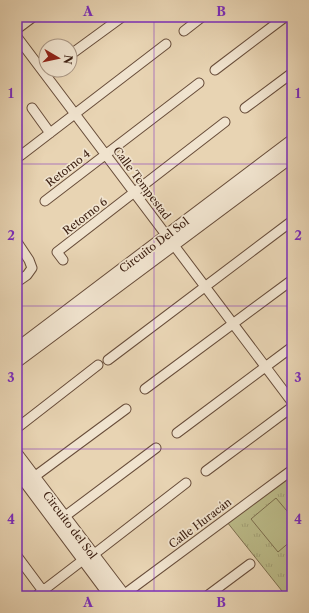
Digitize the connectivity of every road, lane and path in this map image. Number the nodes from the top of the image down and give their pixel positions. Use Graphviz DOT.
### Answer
graph roads {
  1 [pos="33,17"];
  2 [pos="122,17"];
  3 [pos="202,17"];
  4 [pos="285,17"];
  5 [pos="17,29"];
  6 [pos="184,31"];
  7 [pos="17,37"];
  8 [pos="166,44"];
  9 [pos="78,49"];
  10 [pos="38,61"];
  11 [pos="215,70"];
  12 [pos="292,73"];
  13 [pos="52,78"];
  14 [pos="199,83"];
  15 [pos="32,108"];
  16 [pos="244,108"];
  17 [pos="75,114"];
  18 [pos="225,122"];
  19 [pos="50,133"];
  20 [pos="292,141"];
  21 [pos="106,154"];
  22 [pos="20,156"];
  23 [pos="292,156"];
  24 [pos="134,192"];
  25 [pos="45,201"];
  26 [pos="292,221"];
  27 [pos="170,240"];
  28 [pos="17,242"];
  29 [pos="63,260"];
  30 [pos="292,280"];
  31 [pos="17,282"];
  32 [pos="205,286"];
  33 [pos="233,324"];
  34 [pos="292,347"];
  35 [pos="17,349"];
  36 [pos="108,360"];
  37 [pos="17,361"];
  38 [pos="98,365"];
  39 [pos="265,367"];
  40 [pos="145,389"];
  41 [pos="292,402"];
  42 [pos="292,407"];
  43 [pos="126,409"];
  44 [pos="17,428"];
  45 [pos="176,433"];
  46 [pos="156,448"];
  47 [pos="17,454"];
  48 [pos="17,470"];
  49 [pos="292,470"];
  50 [pos="206,472"];
  51 [pos="34,477"];
  52 [pos="186,483"];
  53 [pos="64,517"];
  54 [pos="17,556"];
  55 [pos="88,558"];
  56 [pos="250,564"];
  57 [pos="39,593"];
  58 [pos="111,596"];
  59 [pos="123,596"];
  60 [pos="207,596"];
  1 -- 5 [label="street"];
  2 -- 9 [label="street"];
  3 -- 6 [label="street"];
  4 -- 11 [label="street"];
  7 -- 10 [label="street, Calle Tempestad"];
  8 -- 17 [label="street"];
  12 -- 16 [label="street"];
  13 -- 17 [label="street, Calle Tempestad"];
  14 -- 21 [label="street, Retorno 4"];
  15 -- 19 [label="street"];
  17 -- 19 [label="street"];
  17 -- 21 [label="street, Calle Tempestad"];
  18 -- 24 [label="street"];
  19 -- 22 [label="street"];
  20 -- 27 [label="street, Circuito Del Sol"];
  21 -- 24 [label="street, Calle Tempestad"];
  21 -- 25 [label="street, Retorno 4"];
  23 -- 27 [label="street, Circuito Del Sol"];
  24 -- 27 [label="street, Calle Tempestad"];
  24 -- 29 [label="street, Retorno 6"];
  26 -- 32 [label="street"];
  27 -- 32 [label="street, Calle Tempestad"];
  27 -- 35 [label="street, Circuito Del Sol"];
  27 -- 37 [label="street, Circuito Del Sol"];
  28 -- 31 [label="street"];
  30 -- 33 [label="street"];
  32 -- 33 [label="street, Calle Tempestad"];
  32 -- 36 [label="street"];
  33 -- 39 [label="street, Calle Tempestad"];
  33 -- 40 [label="street"];
  34 -- 39 [label="street"];
  38 -- 44 [label="street"];
  39 -- 41 [label="street, Calle Tempestad"];
  39 -- 45 [label="street"];
  42 -- 50 [label="street"];
  43 -- 51 [label="street"];
  46 -- 53 [label="street"];
  47 -- 51 [label="street, Circuito del Sol"];
  48 -- 55 [label="street"];
  49 -- 59 [label="street, Calle Huracán"];
  51 -- 53 [label="street, Circuito del Sol"];
  52 -- 55 [label="street"];
  53 -- 55 [label="street, Circuito del Sol"];
  54 -- 57 [label="street"];
  55 -- 57 [label="street"];
  55 -- 58 [label="street"];
  55 -- 59 [label="street, Circuito del Sol"];
  56 -- 60 [label="street"];
}
